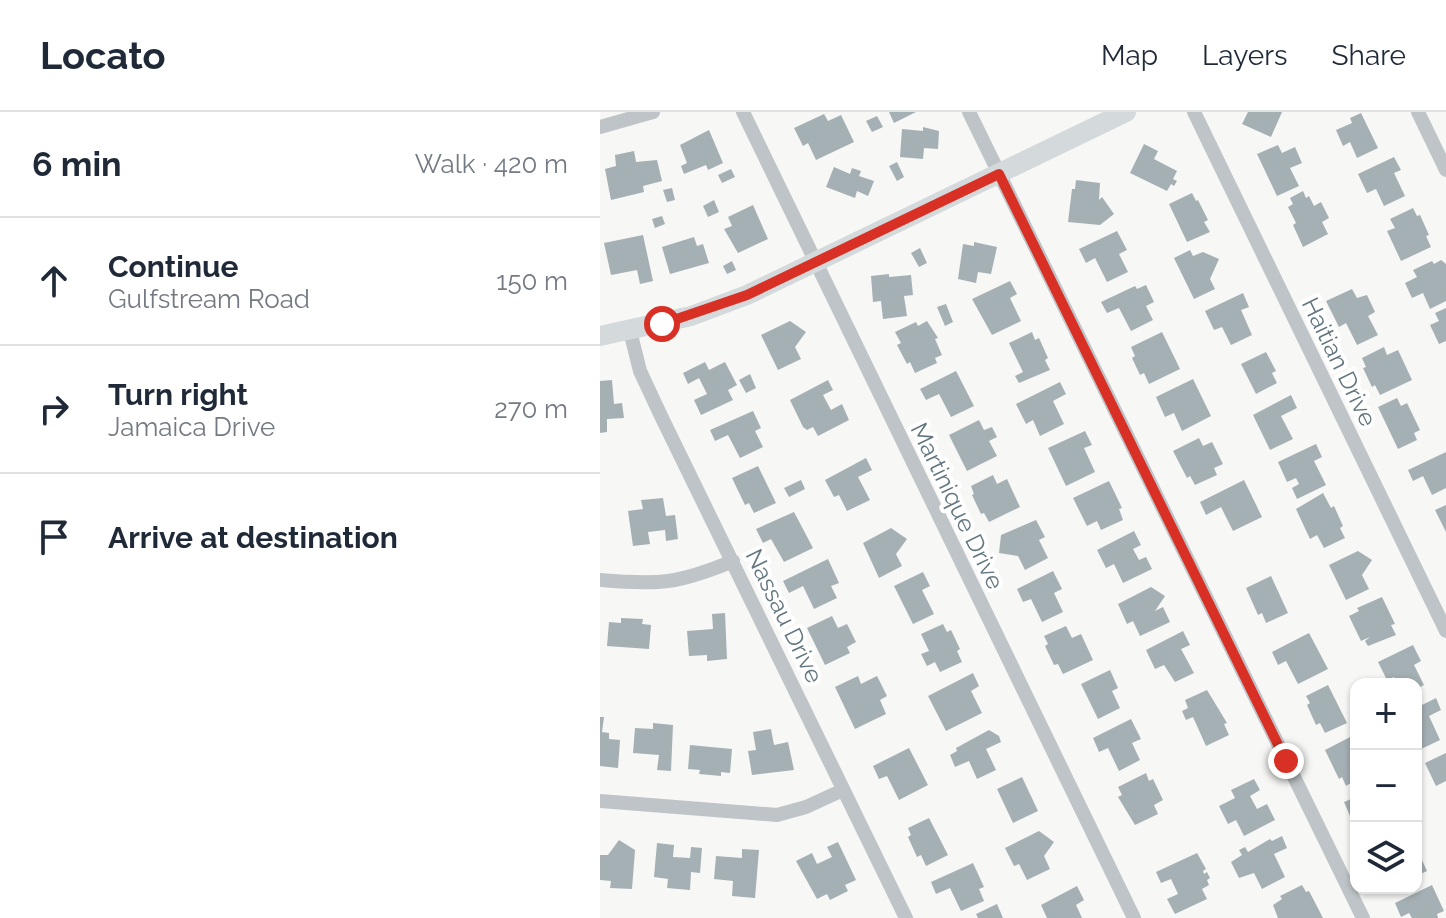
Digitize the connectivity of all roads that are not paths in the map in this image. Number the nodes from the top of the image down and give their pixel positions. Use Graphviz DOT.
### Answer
graph roads {
  1 [pos="653,112"];
  2 [pos="743,112"];
  3 [pos="969,112"];
  4 [pos="1126,112"];
  5 [pos="1194,112"];
  6 [pos="1418,112"];
  7 [pos="600,127"];
  8 [pos="1446,170"];
  9 [pos="999,174"];
  10 [pos="815,264"];
  11 [pos="630,331"];
  12 [pos="600,336"];
  13 [pos="733,561"];
  14 [pos="600,580"];
  15 [pos="1446,631"];
  16 [pos="843,790"];
  17 [pos="600,801"];
  18 [pos="906,918"];
  19 [pos="1134,918"];
  20 [pos="1363,918"];
  1 -- 7 [label="street"];
  2 -- 10 [label="street, Martinique Drive"];
  3 -- 9 [label="street"];
  4 -- 9 [label="street"];
  5 -- 15 [label="street, Haitian Drive"];
  6 -- 8 [label="street"];
  9 -- 10 [label="street"];
  9 -- 20 [label="street"];
  10 -- 11 [label="street"];
  10 -- 19 [label="street, Martinique Drive"];
  11 -- 12 [label="street"];
  11 -- 13 [label="street, Nassau Drive"];
  13 -- 14 [label="street"];
  13 -- 16 [label="street, Nassau Drive"];
  16 -- 17 [label="street"];
  16 -- 18 [label="street, Nassau Drive"];
}
